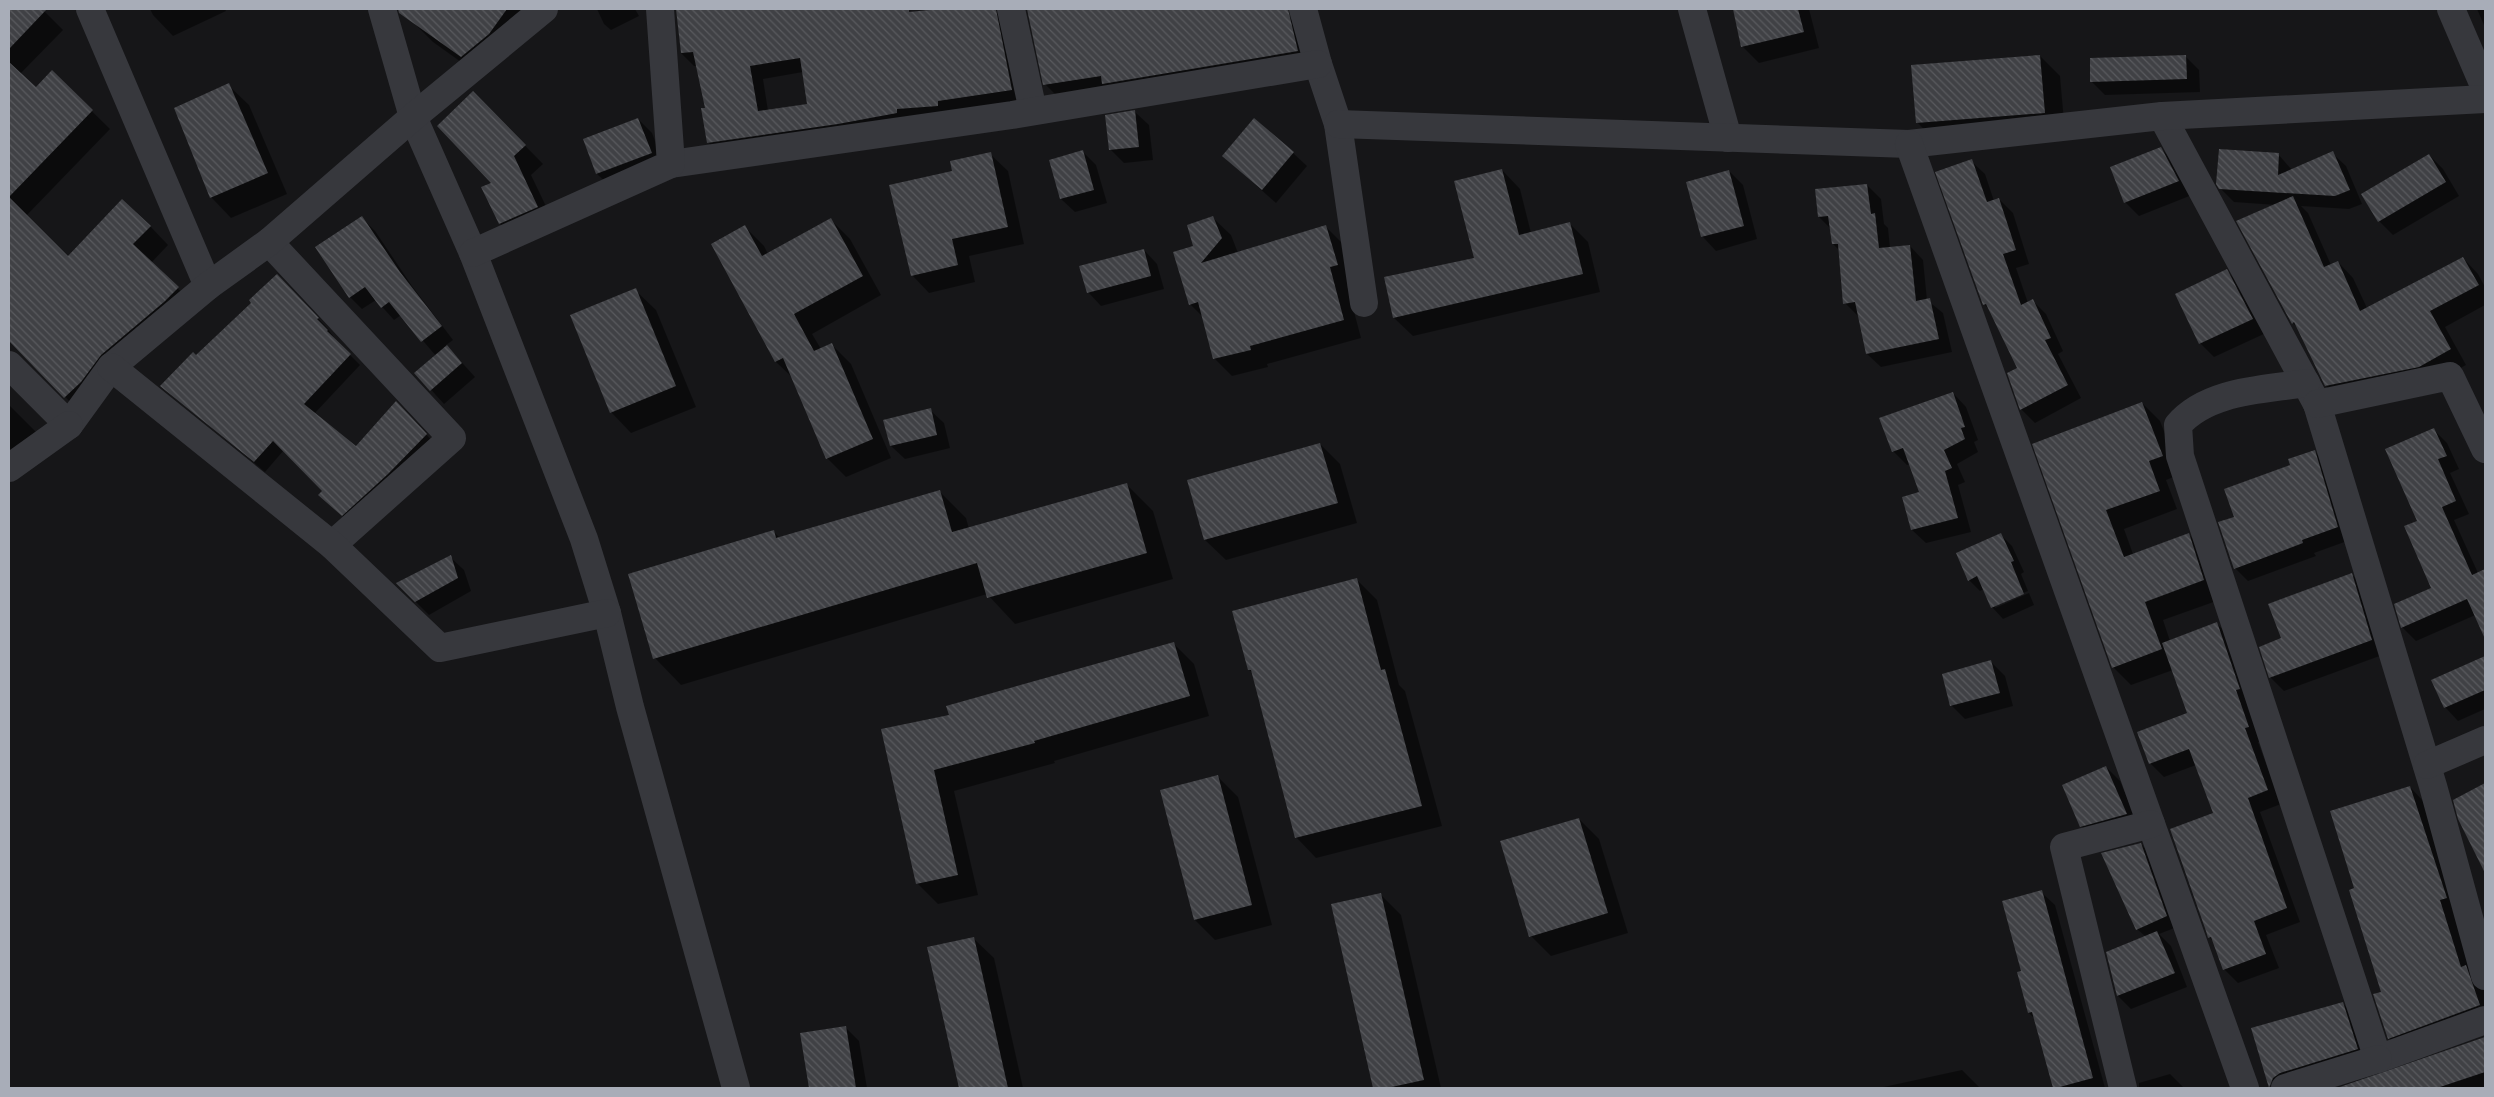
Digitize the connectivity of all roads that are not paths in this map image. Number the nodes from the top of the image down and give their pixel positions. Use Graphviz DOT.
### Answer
graph roads {
  1 [pos="90,9"];
  2 [pos="382,9"];
  3 [pos="544,9"];
  4 [pos="660,9"];
  5 [pos="1011,9"];
  6 [pos="1303,9"];
  7 [pos="1692,9"];
  8 [pos="2452,9"];
  9 [pos="1318,64"];
  10 [pos="2485,88"];
  11 [pos="2485,99"];
  12 [pos="1033,112"];
  13 [pos="2162,116"];
  14 [pos="412,117"];
  15 [pos="1338,124"];
  16 [pos="1728,138"];
  17 [pos="1909,144"];
  18 [pos="671,164"];
  19 [pos="268,242"];
  20 [pos="473,254"];
  21 [pos="208,286"];
  22 [pos="1364,303"];
  23 [pos="9,365"];
  24 [pos="111,367"];
  25 [pos="2312,393"];
  26 [pos="69,425"];
  27 [pos="2485,449"];
  28 [pos="9,468"];
  29 [pos="332,544"];
  30 [pos="607,613"];
  31 [pos="2485,740"];
  32 [pos="2427,765"];
  33 [pos="2151,824"];
  34 [pos="2485,976"];
  35 [pos="2485,1020"];
  36 [pos="2378,1059"];
  37 [pos="736,1088"];
  38 [pos="2123,1088"];
  39 [pos="2246,1088"];
  40 [pos="2285,1088"];
  1 -- 21 [label="street"];
  2 -- 14 [label="street"];
  3 -- 14 [label="street"];
  4 -- 18 [label="street"];
  5 -- 12 [label="street"];
  6 -- 9 [label="street"];
  7 -- 16 [label="street"];
  8 -- 10 [label="street"];
  9 -- 12 [label="street"];
  9 -- 15 [label="street"];
  11 -- 13 [label="street"];
  12 -- 18 [label="street"];
  13 -- 17 [label="street"];
  13 -- 25 [label="street"];
  14 -- 19 [label="street"];
  14 -- 20 [label="street"];
  15 -- 16 [label="street"];
  15 -- 22 [label="street"];
  16 -- 17 [label="street"];
  17 -- 33 [label="street"];
  18 -- 20 [label="street"];
  19 -- 21 [label="street"];
  19 -- 29 [label="street"];
  20 -- 30 [label="street"];
  21 -- 24 [label="street"];
  23 -- 26 [label="street"];
  24 -- 26 [label="street"];
  24 -- 29 [label="street"];
  25 -- 27 [label="street"];
  25 -- 32 [label="street"];
  25 -- 36 [label="street"];
  26 -- 28 [label="street"];
  29 -- 30 [label="street"];
  30 -- 37 [label="street"];
  31 -- 32 [label="street"];
  32 -- 34 [label="street"];
  33 -- 38 [label="street"];
  33 -- 39 [label="street"];
  35 -- 36 [label="street"];
  36 -- 40 [label="street"];
}
